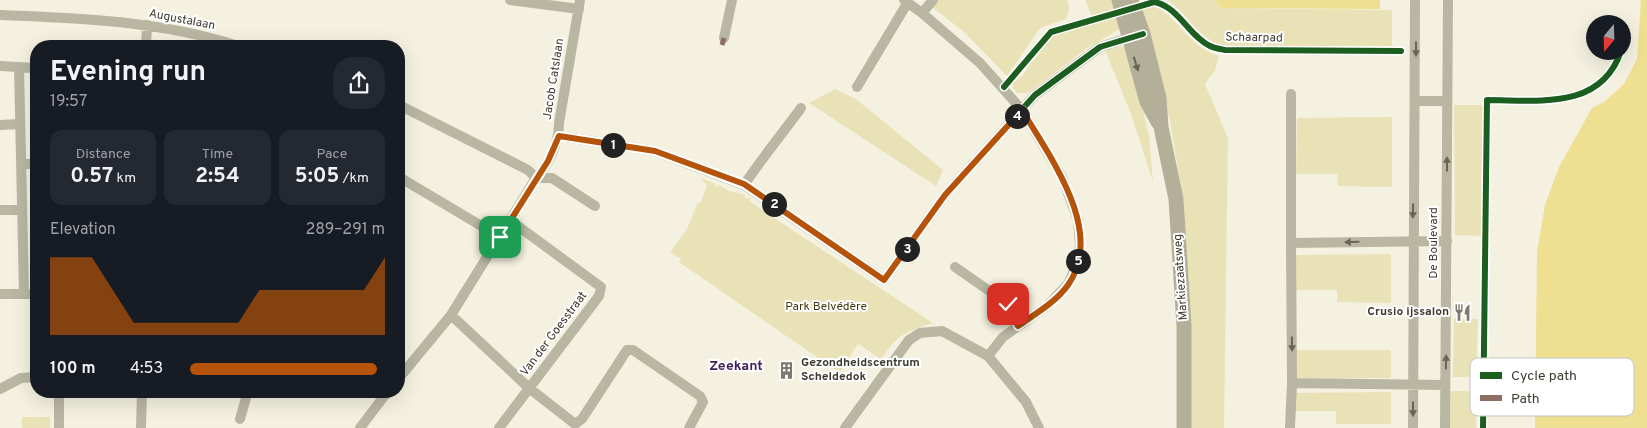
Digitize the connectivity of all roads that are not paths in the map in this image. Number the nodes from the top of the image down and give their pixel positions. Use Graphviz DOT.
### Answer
graph roads {
  1 [pos="510,0"];
  2 [pos="732,0"];
  3 [pos="933,0"];
  4 [pos="1119,0"];
  5 [pos="1131,0"];
  6 [pos="1416,0"];
  7 [pos="1448,0"];
  8 [pos="906,1"];
  9 [pos="580,5"];
  10 [pos="922,12"];
  11 [pos="0,15"];
  12 [pos="147,25"];
  13 [pos="1135,36"];
  14 [pos="724,38"];
  15 [pos="146,40"];
  16 [pos="219,40"];
  17 [pos="0,66"];
  18 [pos="19,67"];
  19 [pos="30,68"];
  20 [pos="857,87"];
  21 [pos="1291,94"];
  22 [pos="1416,100"];
  23 [pos="1447,101"];
  24 [pos="405,108"];
  25 [pos="800,108"];
  26 [pos="1022,110"];
  27 [pos="0,124"];
  28 [pos="20,124"];
  29 [pos="559,136"];
  30 [pos="21,164"];
  31 [pos="30,164"];
  32 [pos="536,178"];
  33 [pos="405,181"];
  34 [pos="744,184"];
  35 [pos="595,206"];
  36 [pos="0,210"];
  37 [pos="22,210"];
  38 [pos="510,221"];
  39 [pos="500,237"];
  40 [pos="1447,241"];
  41 [pos="1413,242"];
  42 [pos="1291,243"];
  43 [pos="955,267"];
  44 [pos="0,294"];
  45 [pos="24,294"];
  46 [pos="30,294"];
  47 [pos="451,316"];
  48 [pos="1018,326"];
  49 [pos="988,356"];
  50 [pos="405,371"];
  51 [pos="30,377"];
  52 [pos="1292,383"];
  53 [pos="1413,384"];
  54 [pos="1445,385"];
  55 [pos="529,388"];
  56 [pos="0,389"];
  57 [pos="59,398"];
  58 [pos="142,398"];
  59 [pos="246,398"];
  60 [pos="381,398"];
  61 [pos="240,419"];
  62 [pos="59,428"];
  63 [pos="141,428"];
  64 [pos="360,428"];
  65 [pos="499,428"];
  66 [pos="688,428"];
  67 [pos="845,428"];
  68 [pos="1039,428"];
  69 [pos="1184,428"];
  70 [pos="1290,428"];
  71 [pos="1413,428"];
  72 [pos="1445,428"];
  1 -- 9 [label="street, Jacob Catslaan"];
  2 -- 14 [label="street"];
  3 -- 10 [label="street"];
  4 -- 13 [label="main road, Markiezaatsweg"];
  5 -- 13 [label="main road, Markiezaatsweg"];
  6 -- 22 [label="street, De Boulevard, one-way"];
  7 -- 23 [label="street, De Boulevard"];
  8 -- 10 [label="street"];
  8 -- 20 [label="street"];
  9 -- 29 [label="street, Jacob Catslaan"];
  10 -- 26 [label="street"];
  11 -- 12 [label="street, Augustalaan"];
  12 -- 15 [label="street"];
  12 -- 16 [label="street, Augustalaan"];
  13 -- 26 [label="street"];
  13 -- 69 [label="main road, Markiezaatsweg"];
  17 -- 18 [label="street"];
  18 -- 19 [label="street"];
  18 -- 28 [label="street"];
  21 -- 42 [label="street"];
  22 -- 23 [label="street"];
  22 -- 41 [label="street, De Boulevard, one-way"];
  40 -- 23 [label="street, De Boulevard, one-way"];
  24 -- 32 [label="street"];
  25 -- 34 [label="street"];
  26 -- 34 [label="street"];
  26 -- 48 [label="street"];
  27 -- 28 [label="street"];
  28 -- 30 [label="street"];
  29 -- 32 [label="street, Jacob Catslaan"];
  29 -- 34 [label="street"];
  30 -- 31 [label="street"];
  30 -- 37 [label="street"];
  32 -- 35 [label="street"];
  32 -- 38 [label="street, Jacob Catslaan"];
  33 -- 39 [label="street"];
  36 -- 37 [label="street"];
  37 -- 45 [label="street"];
  38 -- 39 [label="street, Jacob Catslaan"];
  38 -- 55 [label="street, Van der Goesstraat"];
  39 -- 47 [label="street, Jacob Catslaan"];
  40 -- 41 [label="street"];
  54 -- 40 [label="street, De Boulevard, one-way"];
  41 -- 42 [label="street, De Boulevard, one-way"];
  41 -- 53 [label="street, De Boulevard"];
  42 -- 52 [label="street, one-way"];
  43 -- 48 [label="street"];
  44 -- 45 [label="street"];
  45 -- 46 [label="street"];
  47 -- 50 [label="street, Jacob Catslaan"];
  47 -- 55 [label="street"];
  48 -- 49 [label="street"];
  49 -- 67 [label="street"];
  49 -- 68 [label="street"];
  51 -- 56 [label="street"];
  52 -- 53 [label="street"];
  52 -- 70 [label="street"];
  53 -- 54 [label="street"];
  53 -- 71 [label="street, De Boulevard, one-way"];
  54 -- 72 [label="street, De Boulevard"];
  55 -- 65 [label="street"];
  55 -- 66 [label="street"];
  57 -- 62 [label="street"];
  58 -- 63 [label="street"];
  59 -- 61 [label="street"];
  60 -- 64 [label="street"];
}
